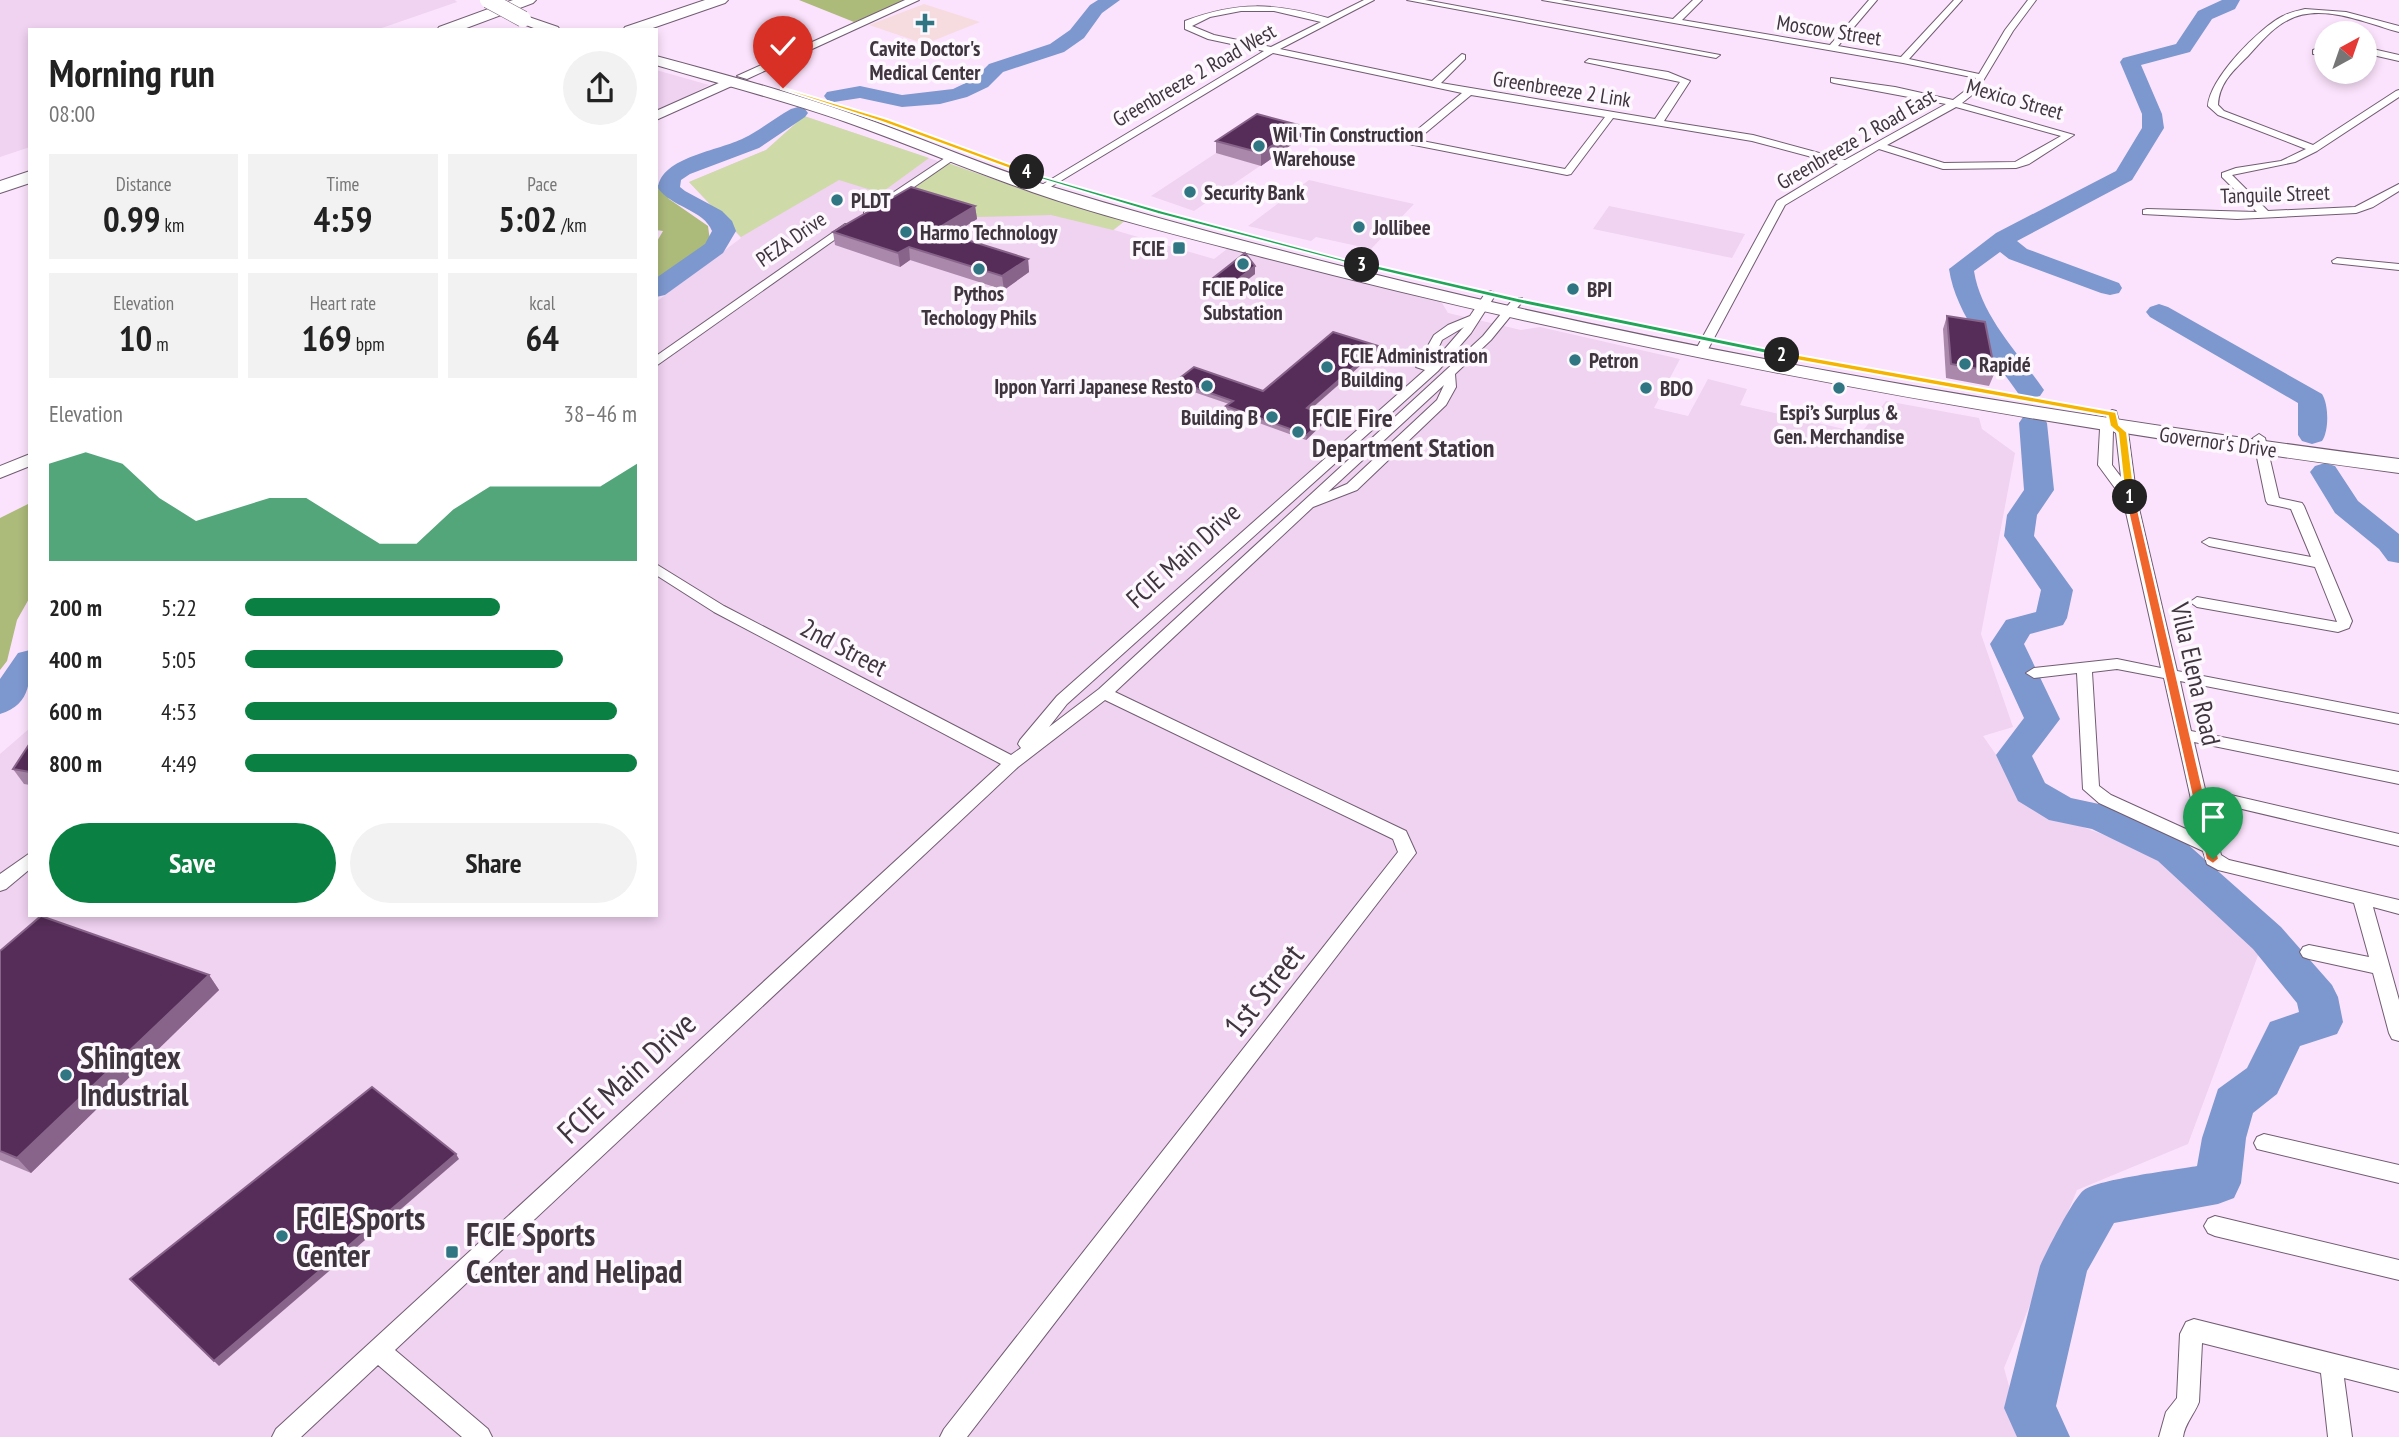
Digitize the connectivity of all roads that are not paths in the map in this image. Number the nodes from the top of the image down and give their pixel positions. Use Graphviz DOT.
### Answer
graph roads {
  1 [pos="488,0"];
  2 [pos="509,0"];
  3 [pos="528,0"];
  4 [pos="701,0"];
  5 [pos="720,0"];
  6 [pos="914,0"];
  7 [pos="1370,0"];
  8 [pos="1411,0"];
  9 [pos="1546,0"];
  10 [pos="1698,0"];
  11 [pos="1874,0"];
  12 [pos="1958,0"];
  13 [pos="2032,0"];
  14 [pos="1328,21"];
  15 [pos="1675,22"];
  16 [pos="431,28"];
  17 [pos="451,28"];
  18 [pos="548,28"];
  19 [pos="624,28"];
  20 [pos="637,28"];
  21 [pos="2398,28"];
  22 [pos="1831,49"];
  23 [pos="1272,50"];
  24 [pos="658,53"];
  25 [pos="2377,53"];
  26 [pos="1716,55"];
  27 [pos="1462,57"];
  28 [pos="2399,58"];
  29 [pos="658,60"];
  30 [pos="1903,60"];
  31 [pos="1589,62"];
  32 [pos="1982,77"];
  33 [pos="736,79"];
  34 [pos="1835,80"];
  35 [pos="1433,85"];
  36 [pos="1469,92"];
  37 [pos="2399,93"];
  38 [pos="1957,102"];
  39 [pos="841,111"];
  40 [pos="658,115"];
  41 [pos="1611,115"];
  42 [pos="1658,122"];
  43 [pos="1879,146"];
  44 [pos="2314,149"];
  45 [pos="954,156"];
  46 [pos="1847,164"];
  47 [pos="28,170"];
  48 [pos="28,178"];
  49 [pos="0,179"];
  50 [pos="1046,185"];
  51 [pos="0,187"];
  52 [pos="2399,187"];
  53 [pos="2147,212"];
  54 [pos="2264,213"];
  55 [pos="2336,261"];
  56 [pos="2399,267"];
  57 [pos="1478,302"];
  58 [pos="1514,306"];
  59 [pos="1703,346"];
  60 [pos="658,361"];
  61 [pos="2113,420"];
  62 [pos="2260,443"];
  63 [pos="2399,455"];
  64 [pos="28,460"];
  65 [pos="2399,466"];
  66 [pos="0,472"];
  67 [pos="2130,500"];
  68 [pos="1303,508"];
  69 [pos="2209,541"];
  70 [pos="2319,563"];
  71 [pos="658,569"];
  72 [pos="2197,602"];
  73 [pos="2084,666"];
  74 [pos="2034,673"];
  75 [pos="2169,673"];
  76 [pos="1104,693"];
  77 [pos="2399,719"];
  78 [pos="2186,735"];
  79 [pos="1012,763"];
  80 [pos="2399,778"];
  81 [pos="2198,793"];
  82 [pos="2399,841"];
  83 [pos="2211,853"];
  84 [pos="28,861"];
  85 [pos="0,884"];
  86 [pos="2361,897"];
  87 [pos="2399,906"];
  88 [pos="2309,952"];
  89 [pos="2381,967"];
  90 [pos="2399,1033"];
  91 [pos="2264,1143"];
  92 [pos="2399,1174"];
  93 [pos="2215,1226"];
  94 [pos="2399,1269"];
  95 [pos="378,1350"];
  96 [pos="2330,1363"];
  97 [pos="2399,1381"];
  98 [pos="284,1437"];
  99 [pos="480,1437"];
  100 [pos="952,1437"];
  101 [pos="2171,1437"];
  102 [pos="2340,1437"];
  1 -- 18 [label="main road, bridge"];
  2 -- 16 [label="highway"];
  3 -- 17 [label="highway"];
  4 -- 19 [label="highway"];
  5 -- 20 [label="highway"];
  6 -- 33 [label="street"];
  7 -- 14 [label="street, Greenbreeze 2 Road West"];
  8 -- 26 [label="street"];
  9 -- 15 [label="street, Moscow Street"];
  10 -- 15 [label="street"];
  11 -- 22 [label="street"];
  12 -- 30 [label="street"];
  13 -- 32 [label="street, Greenbreeze 2 Road East"];
  14 -- 23 [label="street, Greenbreeze 2 Road West"];
  14 -- 23 [label="street, Greenbreeze 2 Link"];
  15 -- 22 [label="street, Moscow Street"];
  21 -- 44 [label="street"];
  22 -- 30 [label="street, Moscow Street"];
  23 -- 35 [label="street, Greenbreeze 2 Link"];
  23 -- 50 [label="street, Greenbreeze 2 Road West"];
  24 -- 33 [label="main road, Governor's Drive"];
  25 -- 28 [label="street"];
  27 -- 35 [label="street"];
  29 -- 33 [label="main road, Governor's Drive"];
  30 -- 32 [label="street, Moscow Street"];
  31 -- 42 [label="street"];
  32 -- 38 [label="street, Greenbreeze 2 Road East"];
  33 -- 39 [label="main road, Governor's Drive"];
  33 -- 40 [label="street"];
  34 -- 38 [label="street, Mexico Street"];
  35 -- 36 [label="street, Greenbreeze 2 Link"];
  36 -- 41 [label="street, Greenbreeze 2 Link"];
  36 -- 41 [label="street"];
  37 -- 44 [label="street"];
  38 -- 43 [label="street, Greenbreeze 2 Road East"];
  38 -- 43 [label="street, Mexico Street"];
  39 -- 45 [label="main road, Governor's Drive"];
  39 -- 50 [label="main road, Governor's Drive"];
  41 -- 42 [label="street, Greenbreeze 2 Link"];
  42 -- 46 [label="street, Greenbreeze 2 Link"];
  43 -- 46 [label="street, Greenbreeze 2 Road East"];
  44 -- 54 [label="street"];
  45 -- 50 [label="main road, Governor's Drive"];
  45 -- 60 [label="street, PEZA Drive"];
  46 -- 59 [label="street, Greenbreeze 2 Road East"];
  47 -- 49 [label="highway"];
  48 -- 51 [label="highway"];
  50 -- 57 [label="main road, Governor's Drive"];
  52 -- 54 [label="street, Tanguile Street"];
  53 -- 54 [label="street, Tanguile Street"];
  55 -- 56 [label="street"];
  57 -- 58 [label="main road, Governor's Drive"];
  57 -- 79 [label="street, FCIE Main Drive"];
  58 -- 59 [label="main road, Governor's Drive"];
  58 -- 68 [label="street, FCIE Main Drive"];
  59 -- 61 [label="main road, Governor's Drive"];
  61 -- 62 [label="main road, Governor's Drive"];
  61 -- 67 [label="street, Villa Elena Road"];
  61 -- 67 [label="street, Villa Elena Road"];
  62 -- 63 [label="main road, Governor's Drive"];
  62 -- 65 [label="main road, Governor's Drive"];
  62 -- 70 [label="street"];
  64 -- 66 [label="street"];
  67 -- 75 [label="street, Villa Elena Road"];
  68 -- 76 [label="street, FCIE Main Drive"];
  69 -- 70 [label="street"];
  70 -- 72 [label="street"];
  71 -- 79 [label="street, 2nd Street"];
  73 -- 74 [label="street"];
  73 -- 75 [label="street"];
  73 -- 83 [label="street"];
  75 -- 77 [label="street"];
  75 -- 78 [label="street, Villa Elena Road"];
  76 -- 79 [label="street, FCIE Main Drive"];
  76 -- 100 [label="street, 1st Street"];
  78 -- 80 [label="street"];
  78 -- 81 [label="street, Villa Elena Road"];
  79 -- 95 [label="street, FCIE Main Drive"];
  81 -- 82 [label="street"];
  81 -- 83 [label="street, Villa Elena Road"];
  83 -- 86 [label="street"];
  84 -- 85 [label="street"];
  86 -- 87 [label="street"];
  86 -- 89 [label="street"];
  88 -- 89 [label="street"];
  89 -- 90 [label="street"];
  91 -- 92 [label="street"];
  93 -- 94 [label="street"];
  95 -- 98 [label="street, FCIE Main Drive"];
  95 -- 99 [label="street"];
  96 -- 97 [label="street"];
  96 -- 101 [label="street"];
  96 -- 102 [label="street"];
}
